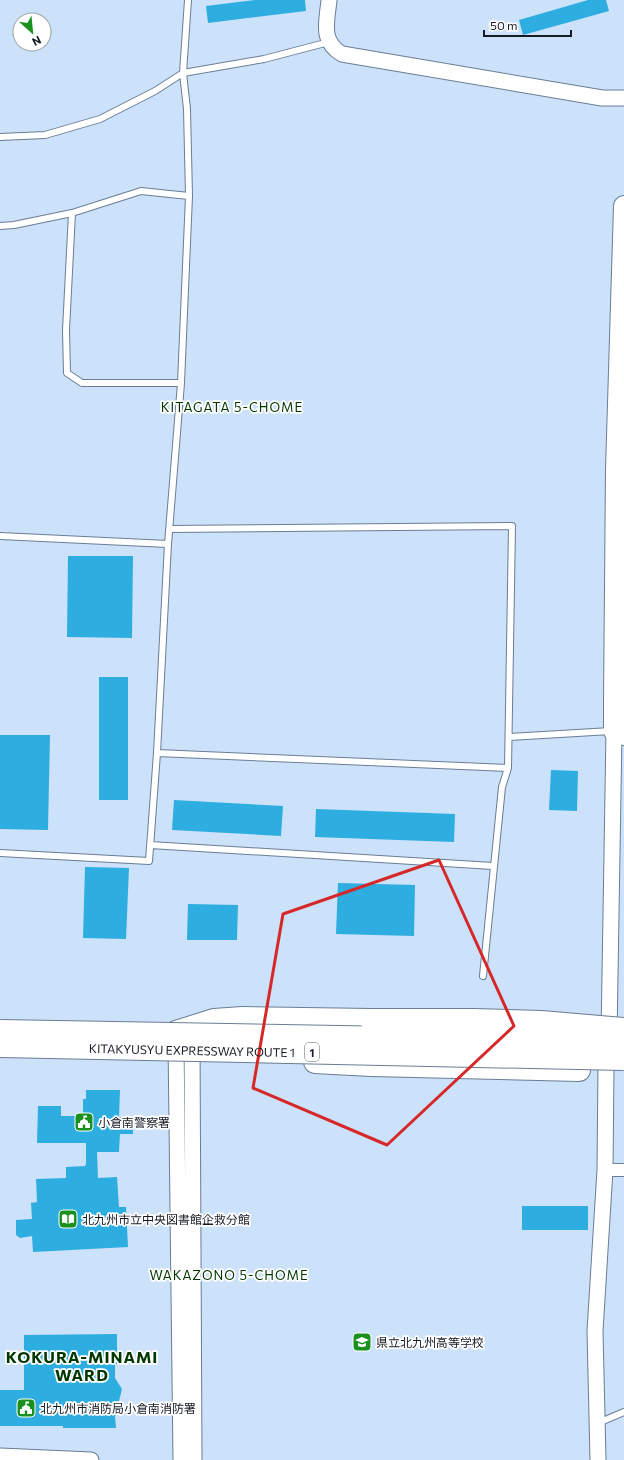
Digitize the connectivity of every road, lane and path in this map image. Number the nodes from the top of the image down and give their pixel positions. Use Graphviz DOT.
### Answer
graph roads {
  1 [pos="188,0"];
  2 [pos="329,0"];
  3 [pos="329,42"];
  4 [pos="183,73"];
  5 [pos="624,98"];
  6 [pos="0,138"];
  7 [pos="189,196"];
  8 [pos="624,206"];
  9 [pos="72,213"];
  10 [pos="0,226"];
  11 [pos="181,383"];
  12 [pos="169,529"];
  13 [pos="0,536"];
  14 [pos="168,544"];
  15 [pos="619,733"];
  16 [pos="509,737"];
  17 [pos="157,753"];
  18 [pos="508,768"];
  19 [pos="150,845"];
  20 [pos="0,853"];
  21 [pos="493,866"];
  22 [pos="483,976"];
  23 [pos="624,1029"];
  24 [pos="0,1030"];
  25 [pos="184,1032"];
  26 [pos="624,1042"];
  27 [pos="0,1046"];
  28 [pos="272,1056"];
  29 [pos="624,1059"];
  30 [pos="624,1071"];
  31 [pos="605,1170"];
  32 [pos="624,1170"];
  33 [pos="624,1412"];
  34 [pos="596,1424"];
  35 [pos="0,1456"];
  36 [pos="91,1460"];
  37 [pos="181,1460"];
  38 [pos="194,1460"];
  39 [pos="598,1460"];
  1 -- 4 [label="lane"];
  2 -- 3 [label="street"];
  3 -- 4 [label="lane"];
  3 -- 5 [label="street"];
  4 -- 6 [label="lane"];
  4 -- 7 [label="lane"];
  7 -- 9 [label="lane"];
  7 -- 11 [label="lane"];
  8 -- 15 [label="highway"];
  9 -- 10 [label="lane"];
  9 -- 11 [label="lane"];
  11 -- 12 [label="lane"];
  12 -- 14 [label="lane"];
  12 -- 16 [label="lane"];
  13 -- 14 [label="lane"];
  14 -- 17 [label="lane"];
  15 -- 16 [label="lane"];
  15 -- 31 [label="street"];
  16 -- 18 [label="lane"];
  17 -- 18 [label="lane"];
  17 -- 19 [label="lane"];
  18 -- 21 [label="lane"];
  19 -- 20 [label="lane"];
  19 -- 21 [label="lane"];
  21 -- 22 [label="lane"];
  23 -- 25 [label="highway, bridge"];
  24 -- 26 [label="highway, KITAKYUSYU EXPRESSWAY ROUTE 1 / 1, bridge"];
  25 -- 37 [label="street"];
  25 -- 38 [label="street"];
  27 -- 29 [label="highway, KITAKYUSYU EXPRESSWAY ROUTE 1 / 1, bridge"];
  28 -- 30 [label="highway"];
  31 -- 32 [label="street"];
  31 -- 34 [label="street"];
  33 -- 34 [label="lane"];
  34 -- 39 [label="street"];
  35 -- 36 [label="street"];
}
